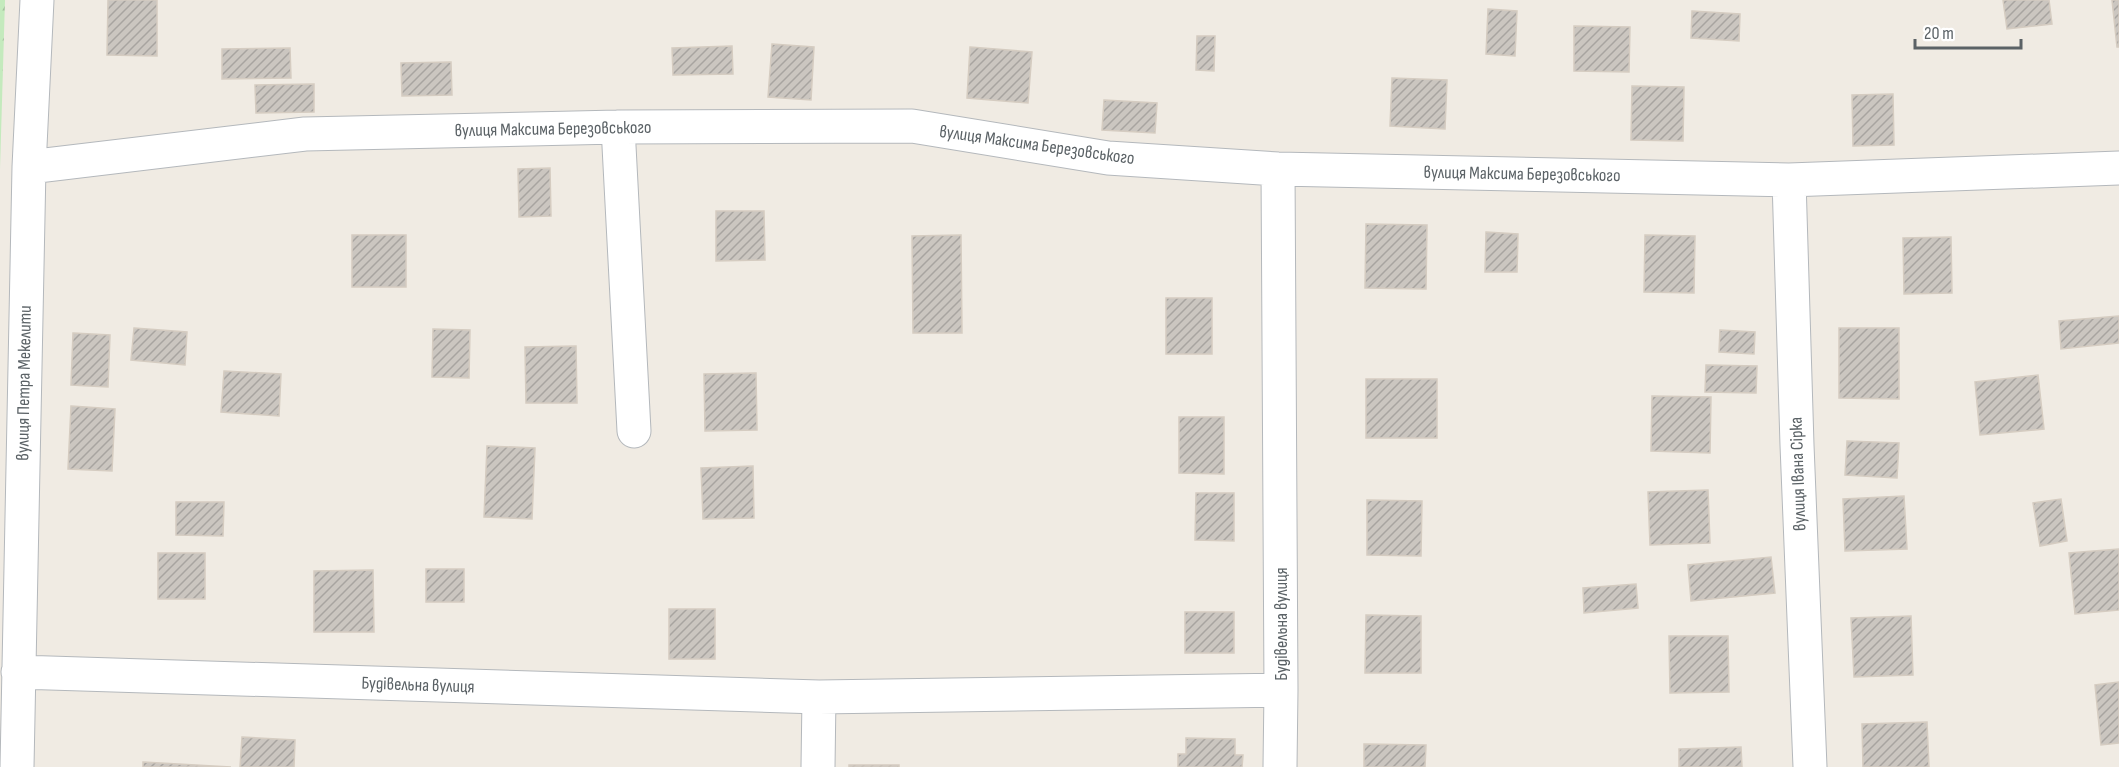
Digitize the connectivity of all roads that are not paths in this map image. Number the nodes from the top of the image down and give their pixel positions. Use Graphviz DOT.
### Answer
graph roads {
  1 [pos="37,0"];
  2 [pos="618,127"];
  3 [pos="29,167"];
  4 [pos="2119,168"];
  5 [pos="1278,169"];
  6 [pos="1790,180"];
  7 [pos="634,431"];
  8 [pos="18,672"];
  9 [pos="1281,690"];
  10 [pos="819,697"];
  11 [pos="17,767"];
  12 [pos="818,767"];
  13 [pos="1280,767"];
  14 [pos="1810,767"];
  1 -- 3 [label="street, вулиця Петра Мекелити"];
  2 -- 3 [label="street, вулиця Максима Березовського"];
  2 -- 5 [label="street, вулиця Максима Березовського"];
  2 -- 7 [label="street"];
  3 -- 8 [label="street, вулиця Петра Мекелити"];
  4 -- 6 [label="street, вулиця Максима Березовського"];
  5 -- 6 [label="street, вулиця Максима Березовського"];
  5 -- 9 [label="street, Будівельна вулиця"];
  6 -- 14 [label="street, вулиця Івана Сірка"];
  8 -- 10 [label="street, Будівельна вулиця"];
  8 -- 11 [label="street, вулиця Петра Мекелити"];
  9 -- 10 [label="street, Будівельна вулиця"];
  9 -- 13 [label="street"];
  10 -- 12 [label="street"];
}
